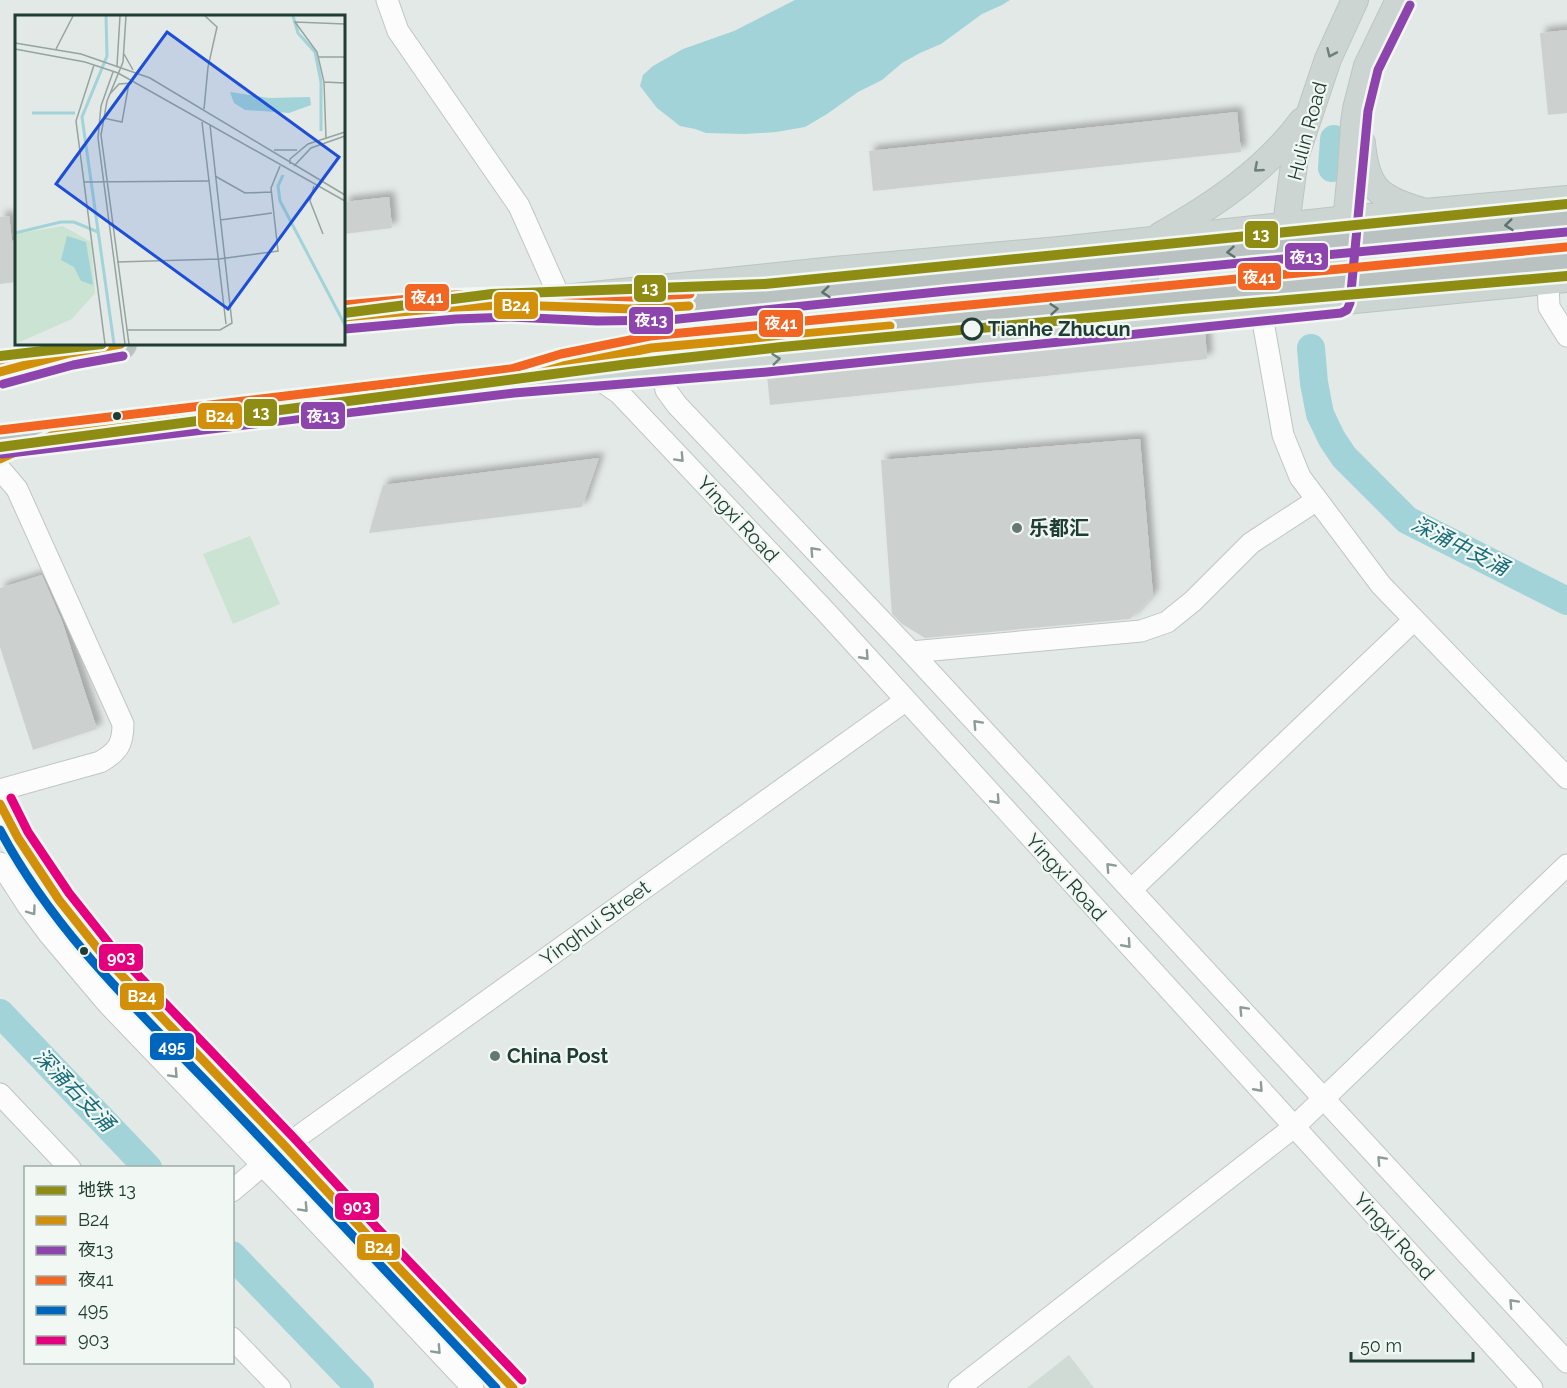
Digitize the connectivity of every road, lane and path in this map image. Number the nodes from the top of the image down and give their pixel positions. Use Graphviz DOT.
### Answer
graph roads {
  1 [pos="387,0"];
  2 [pos="1355,0"];
  3 [pos="1399,0"];
  4 [pos="1311,109"];
  5 [pos="1356,109"];
  6 [pos="1567,199"];
  7 [pos="1425,212"];
  8 [pos="1347,219"];
  9 [pos="1567,220"];
  10 [pos="1286,225"];
  11 [pos="1153,240"];
  12 [pos="1110,244"];
  13 [pos="1561,273"];
  14 [pos="560,298"];
  15 [pos="1338,302"];
  16 [pos="485,306"];
  17 [pos="1261,310"];
  18 [pos="345,317"];
  19 [pos="1110,325"];
  20 [pos="1567,336"];
  21 [pos="115,345"];
  22 [pos="662,370"];
  23 [pos="0,372"];
  24 [pos="593,375"];
  25 [pos="513,381"];
  26 [pos="672,398"];
  27 [pos="640,415"];
  28 [pos="51,436"];
  29 [pos="0,442"];
  30 [pos="0,459"];
  31 [pos="0,470"];
  32 [pos="1317,500"];
  33 [pos="1413,621"];
  34 [pos="911,652"];
  35 [pos="905,701"];
  36 [pos="1567,778"];
  37 [pos="0,790"];
  38 [pos="0,804"];
  39 [pos="0,862"];
  40 [pos="1567,865"];
  41 [pos="1131,890"];
  42 [pos="0,1094"];
  43 [pos="239,1099"];
  44 [pos="1325,1099"];
  45 [pos="218,1120"];
  46 [pos="1294,1127"];
  47 [pos="285,1146"];
  48 [pos="69,1166"];
  49 [pos="263,1166"];
  50 [pos="234,1189"];
  51 [pos="234,1340"];
  52 [pos="1567,1362"];
  53 [pos="280,1388"];
  54 [pos="473,1388"];
  55 [pos="513,1388"];
  56 [pos="959,1388"];
  57 [pos="1532,1388"];
  1 -- 14 [label="street"];
  2 -- 4 [label="main road, Hulin Road, one-way"];
  3 -- 5 [label="main road"];
  4 -- 10 [label="main road, Hulin Road"];
  4 -- 11 [label="main road, one-way"];
  5 -- 7 [label="main road"];
  5 -- 8 [label="main road"];
  6 -- 7 [label="main road"];
  7 -- 8 [label="main road"];
  8 -- 10 [label="main road"];
  8 -- 15 [label="main road"];
  9 -- 16 [label="highway, one-way, bridge"];
  10 -- 11 [label="main road"];
  10 -- 15 [label="main road"];
  11 -- 12 [label="main road"];
  12 -- 14 [label="main road"];
  12 -- 19 [label="main road"];
  13 -- 15 [label="main road"];
  13 -- 20 [label="street"];
  25 -- 13 [label="highway, one-way, bridge"];
  14 -- 16 [label="main road"];
  15 -- 17 [label="main road"];
  16 -- 18 [label="highway"];
  17 -- 19 [label="main road"];
  17 -- 32 [label="street"];
  22 -- 19 [label="main road, one-way"];
  21 -- 23 [label="highway"];
  22 -- 24 [label="main road"];
  22 -- 26 [label="street, Yingxi Road"];
  24 -- 25 [label="main road"];
  24 -- 27 [label="street, Yingxi Road"];
  25 -- 28 [label="highway"];
  26 -- 27 [label="street"];
  34 -- 26 [label="street, Yingxi Road, one-way"];
  27 -- 35 [label="street, Yingxi Road, one-way"];
  28 -- 29 [label="highway"];
  28 -- 30 [label="highway"];
  31 -- 37 [label="street"];
  32 -- 33 [label="street"];
  32 -- 34 [label="street"];
  33 -- 36 [label="street"];
  33 -- 41 [label="street"];
  41 -- 34 [label="street, Yingxi Road, one-way"];
  35 -- 46 [label="street, Yingxi Road, one-way"];
  35 -- 47 [label="street, Yinghui Street"];
  38 -- 43 [label="street"];
  39 -- 45 [label="street, one-way"];
  40 -- 44 [label="street"];
  44 -- 41 [label="street, Yingxi Road, one-way"];
  42 -- 48 [label="street"];
  43 -- 45 [label="street"];
  43 -- 47 [label="street"];
  44 -- 46 [label="street"];
  52 -- 44 [label="street, Yingxi Road, one-way"];
  45 -- 49 [label="street"];
  46 -- 56 [label="street"];
  46 -- 57 [label="street, Yingxi Road"];
  47 -- 49 [label="street, Yinghui Street"];
  47 -- 55 [label="street"];
  49 -- 50 [label="street, Yinghui Street"];
  49 -- 54 [label="street, one-way"];
  51 -- 53 [label="street"];
}
